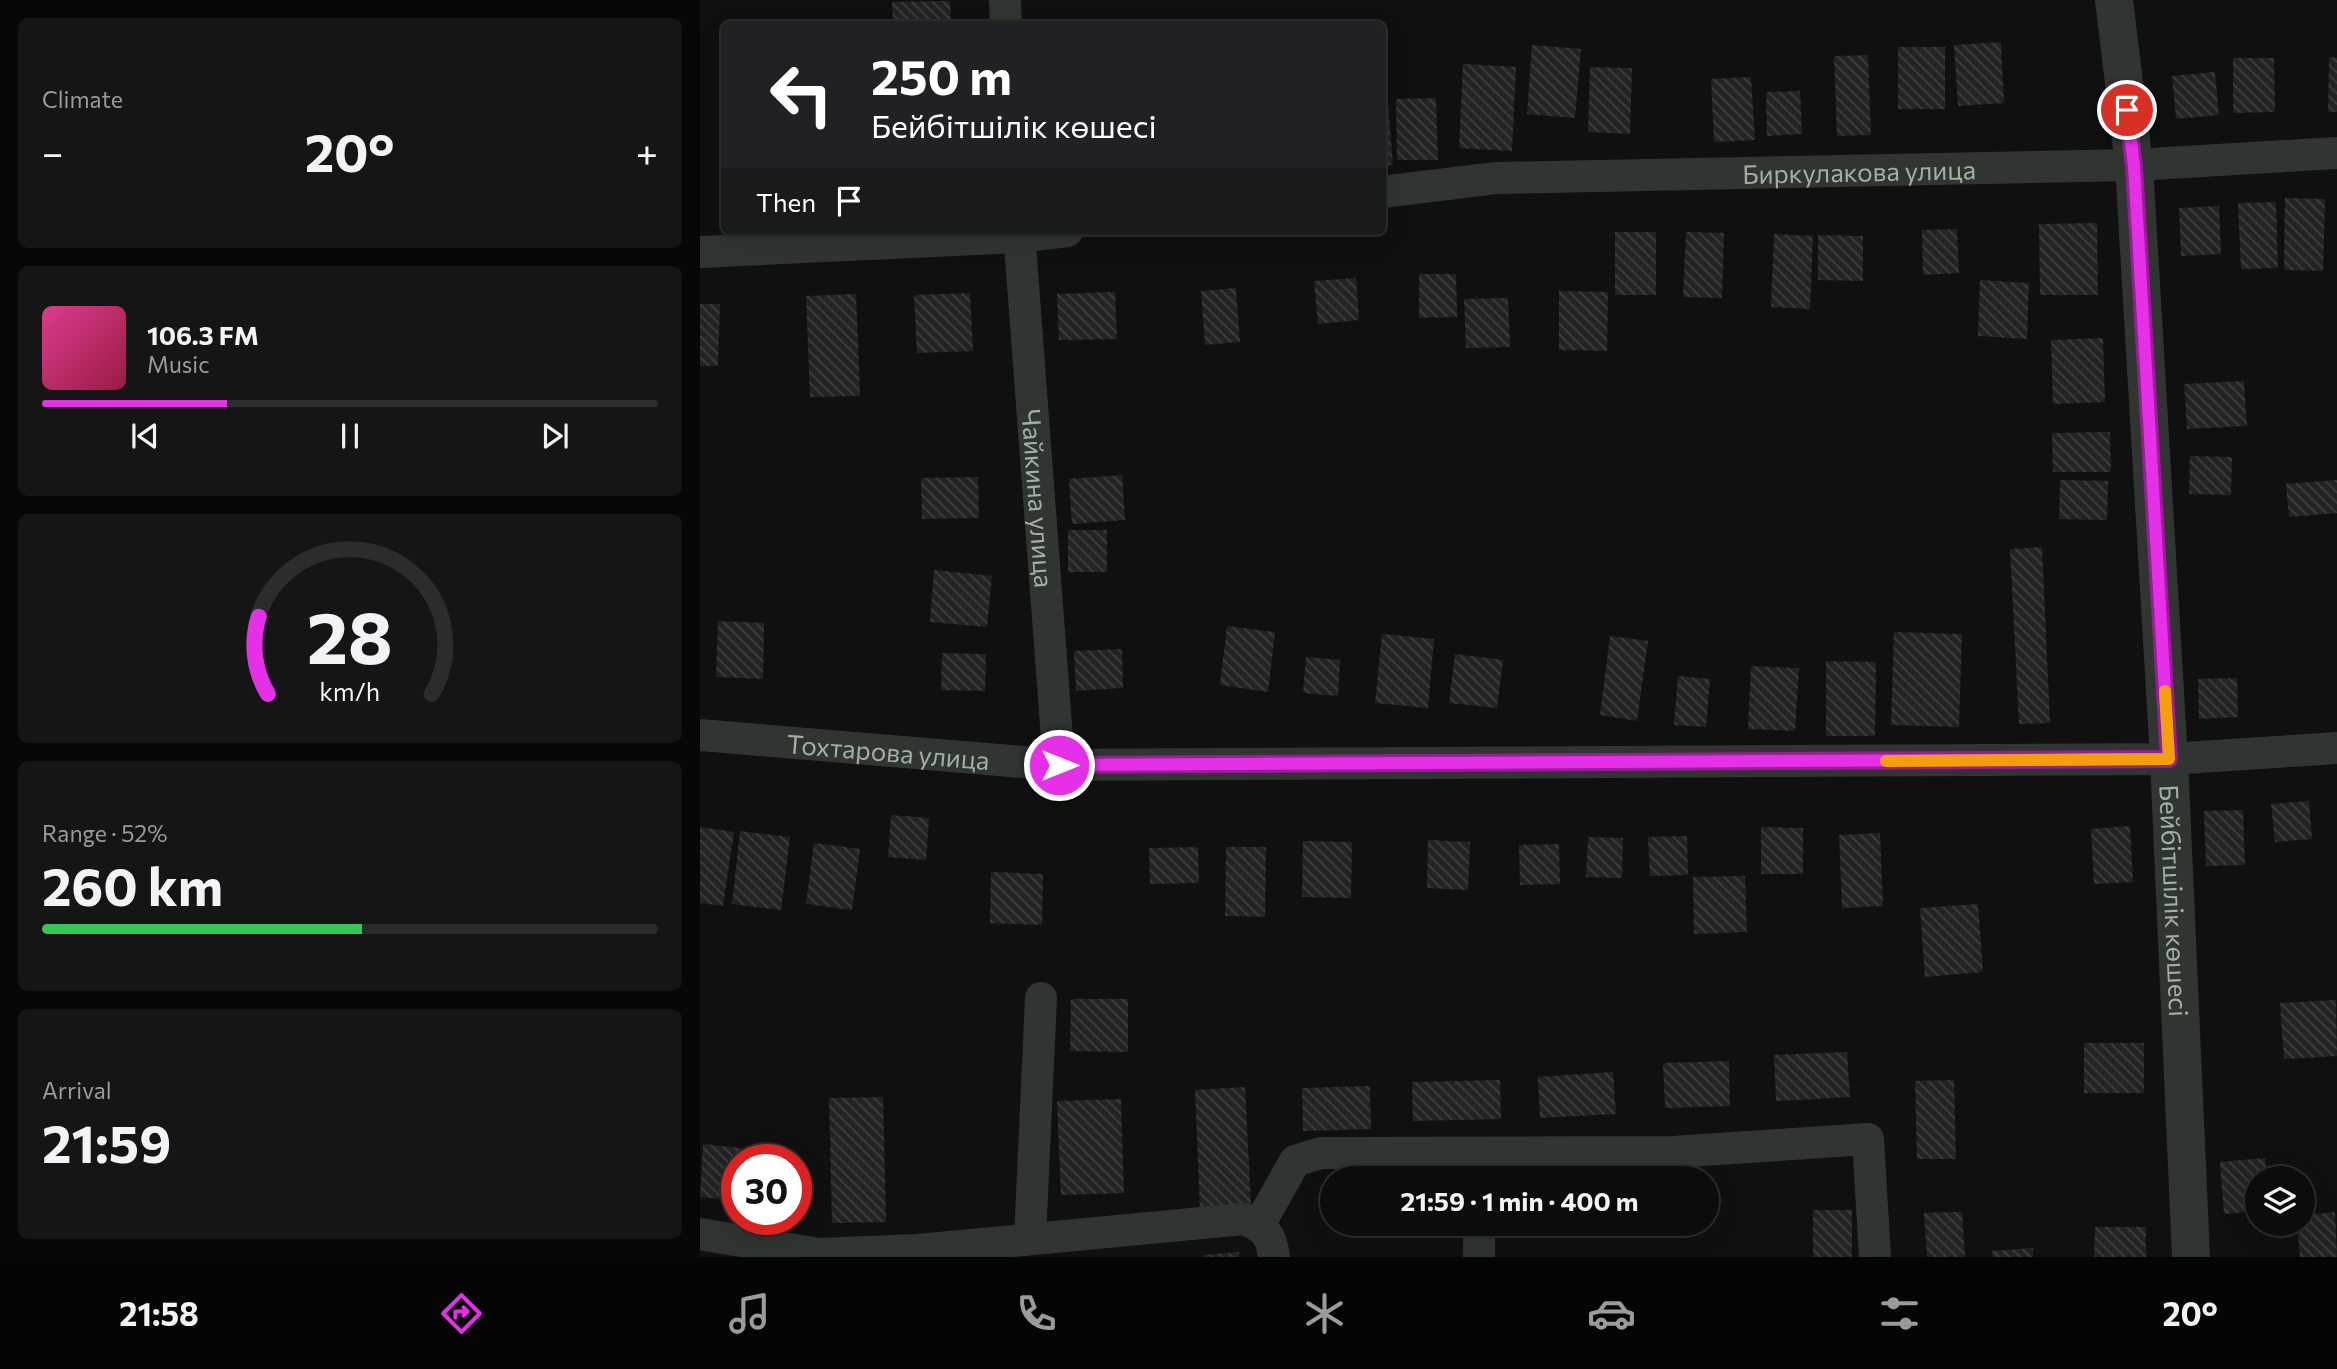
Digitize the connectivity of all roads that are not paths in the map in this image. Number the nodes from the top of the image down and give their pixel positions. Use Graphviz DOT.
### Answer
graph roads {
  1 [pos="1005,0"];
  2 [pos="2114,0"];
  3 [pos="1006,21"];
  4 [pos="2337,153"];
  5 [pos="2134,166"];
  6 [pos="1386,192"];
  7 [pos="1001,235"];
  8 [pos="1019,235"];
  9 [pos="700,252"];
  10 [pos="700,735"];
  11 [pos="2337,748"];
  12 [pos="2169,759"];
  13 [pos="1059,765"];
  14 [pos="1041,998"];
  15 [pos="1479,1165"];
  16 [pos="1259,1225"];
  17 [pos="700,1234"];
  18 [pos="1479,1236"];
  19 [pos="1030,1239"];
  20 [pos="1274,1257"];
  21 [pos="1479,1257"];
  22 [pos="1875,1257"];
  23 [pos="2192,1257"];
  1 -- 3 [label="street"];
  2 -- 5 [label="street, Бейбітшілік көшесі"];
  4 -- 5 [label="street, Биркулакова улица"];
  5 -- 6 [label="street, Биркулакова улица"];
  5 -- 12 [label="street, Бейбітшілік көшесі"];
  7 -- 9 [label="street"];
  8 -- 13 [label="street, Чайкина улица"];
  10 -- 13 [label="street, Тохтарова улица"];
  11 -- 12 [label="street, Тохтарова улица"];
  12 -- 13 [label="street, Тохтарова улица"];
  12 -- 23 [label="street, Бейбітшілік көшесі"];
  14 -- 19 [label="street"];
  15 -- 16 [label="street"];
  15 -- 22 [label="street"];
  16 -- 19 [label="street"];
  16 -- 20 [label="street"];
  17 -- 19 [label="street"];
  18 -- 21 [label="street"];
}
